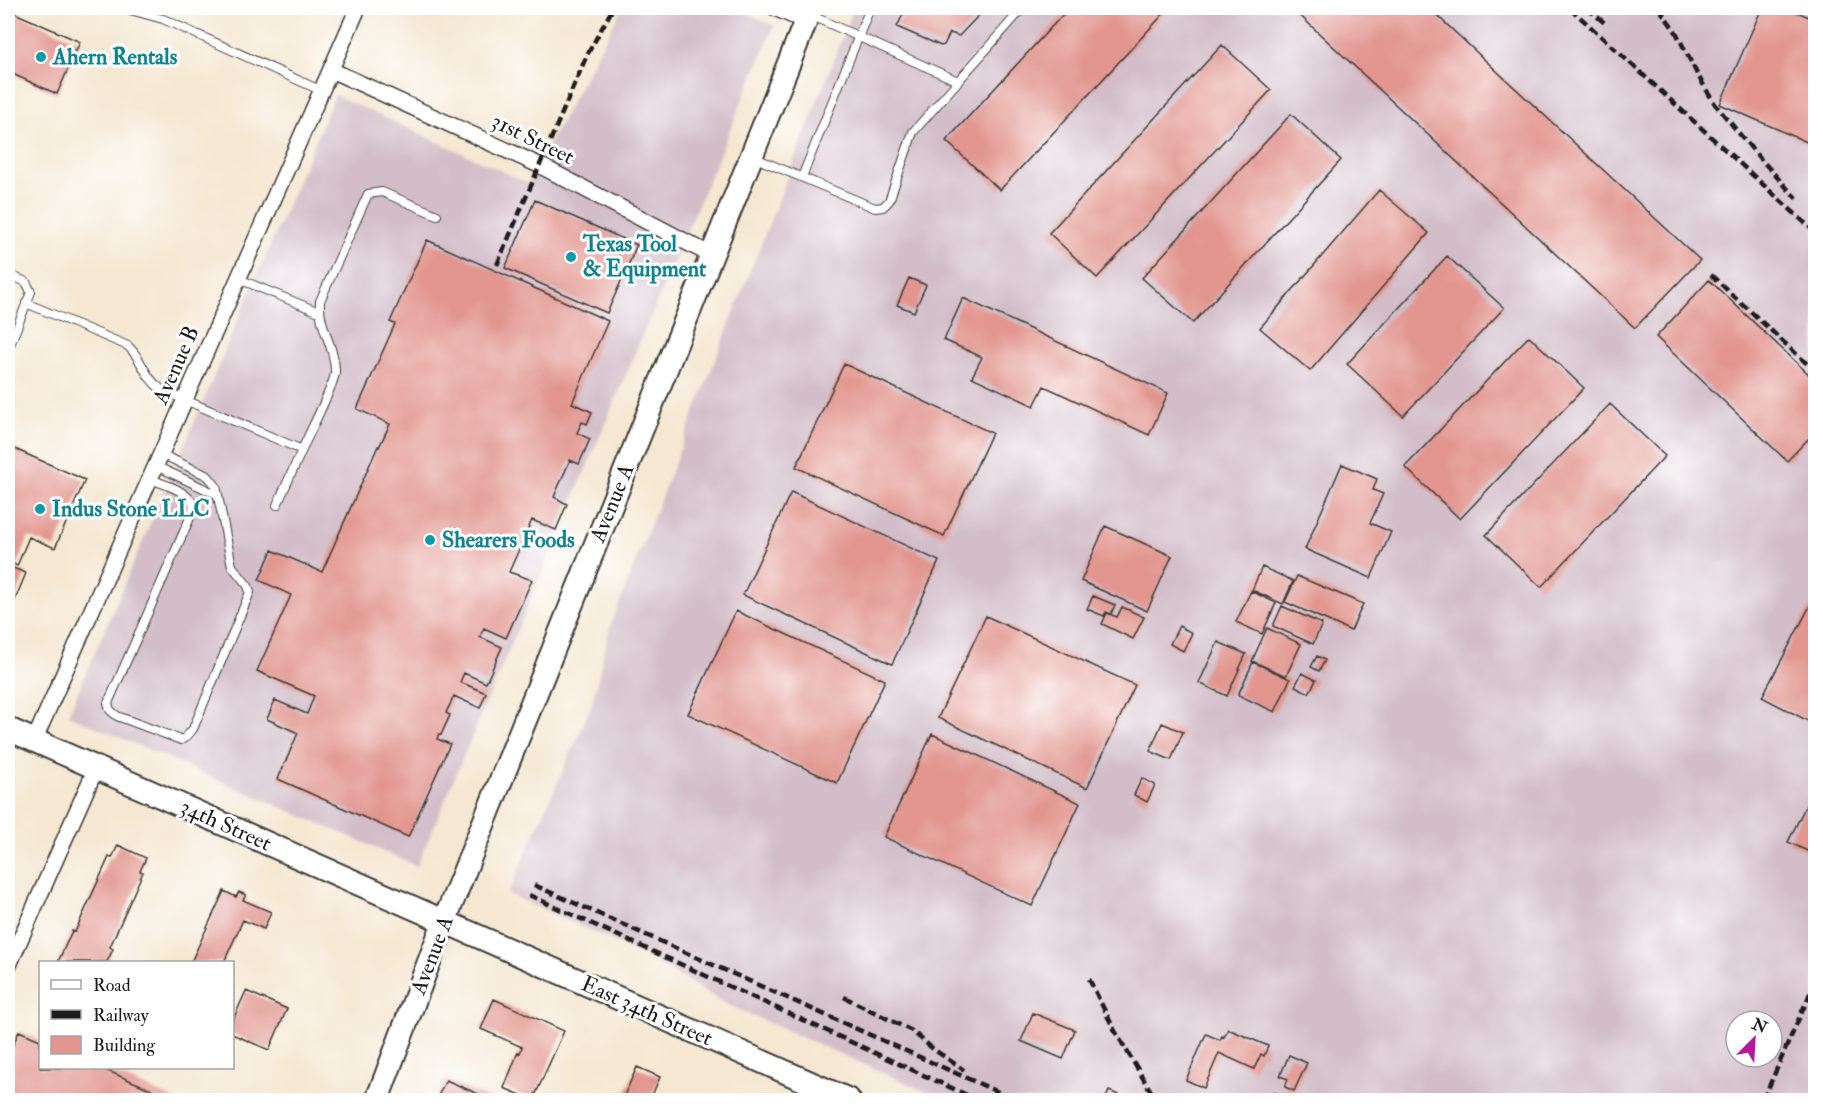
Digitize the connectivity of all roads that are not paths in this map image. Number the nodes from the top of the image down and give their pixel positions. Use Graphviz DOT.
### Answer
graph roads {
  1 [pos="123,8"];
  2 [pos="358,8"];
  3 [pos="774,8"];
  4 [pos="870,8"];
  5 [pos="1023,8"];
  6 [pos="808,14"];
  7 [pos="859,37"];
  8 [pos="332,69"];
  9 [pos="958,81"];
  10 [pos="322,91"];
  11 [pos="751,156"];
  12 [pos="802,177"];
  13 [pos="436,215"];
  14 [pos="711,255"];
  15 [pos="8,274"];
  16 [pos="239,279"];
  17 [pos="26,303"];
  18 [pos="319,312"];
  19 [pos="8,350"];
  20 [pos="185,399"];
  21 [pos="302,450"];
  22 [pos="156,466"];
  23 [pos="218,495"];
  24 [pos="277,505"];
  25 [pos="8,729"];
  26 [pos="34,741"];
  27 [pos="96,768"];
  28 [pos="444,922"];
  29 [pos="8,967"];
  30 [pos="377,1101"];
  31 [pos="849,1101"];
  1 -- 10 [label="lane"];
  2 -- 8 [label="street, Avenue B"];
  3 -- 6 [label="street"];
  4 -- 7 [label="lane"];
  5 -- 9 [label="lane"];
  6 -- 7 [label="lane"];
  6 -- 11 [label="main road, Avenue A"];
  7 -- 9 [label="lane"];
  7 -- 12 [label="lane"];
  8 -- 10 [label="street, Avenue B"];
  8 -- 14 [label="street, 31st Street"];
  9 -- 12 [label="lane"];
  10 -- 16 [label="street, Avenue B"];
  11 -- 12 [label="lane"];
  11 -- 14 [label="main road, Avenue A"];
  13 -- 18 [label="lane"];
  14 -- 28 [label="main road, Avenue A"];
  15 -- 17 [label="lane"];
  16 -- 18 [label="lane"];
  16 -- 20 [label="street, Avenue B"];
  17 -- 19 [label="lane"];
  17 -- 20 [label="lane"];
  18 -- 21 [label="lane"];
  20 -- 21 [label="lane"];
  20 -- 22 [label="street, Avenue B"];
  21 -- 24 [label="lane"];
  22 -- 23 [label="lane"];
  22 -- 23 [label="lane"];
  22 -- 23 [label="lane"];
  22 -- 26 [label="street, Avenue B"];
  25 -- 26 [label="main road, 34th Street"];
  26 -- 27 [label="main road, 34th Street"];
  27 -- 28 [label="main road, 34th Street"];
  27 -- 29 [label="street"];
  28 -- 30 [label="main road, Avenue A"];
  28 -- 31 [label="main road, East 34th Street"];
}
